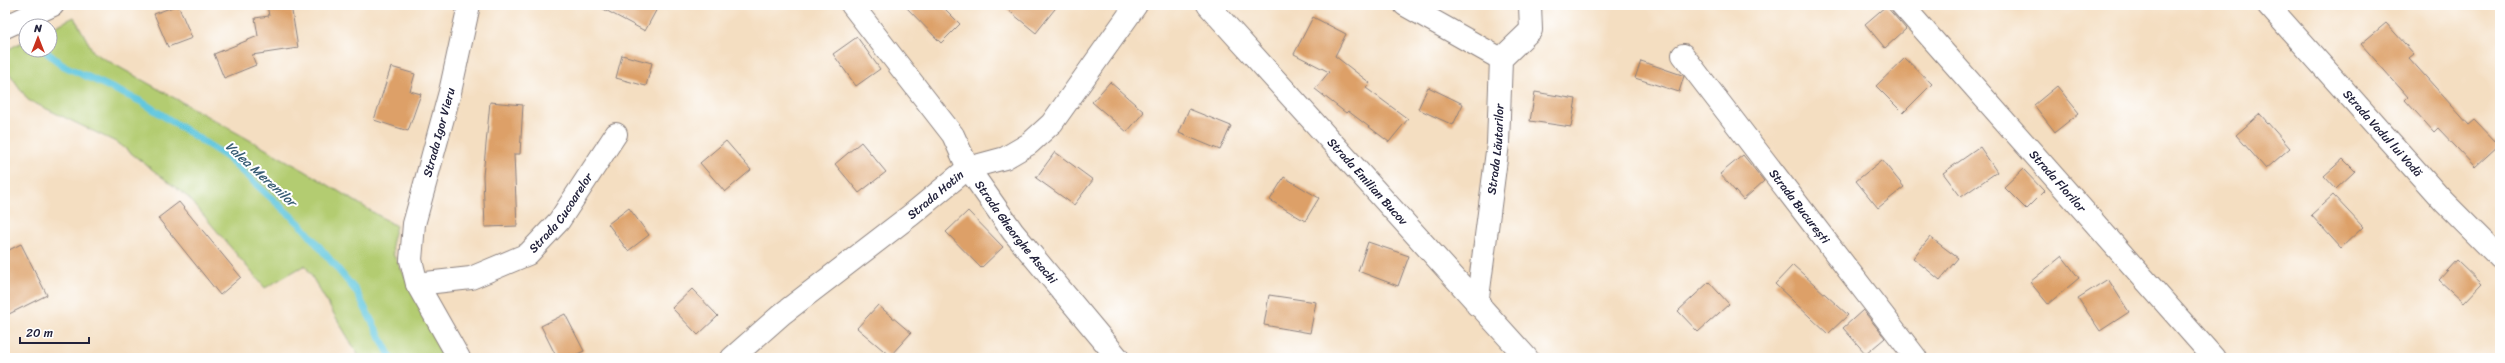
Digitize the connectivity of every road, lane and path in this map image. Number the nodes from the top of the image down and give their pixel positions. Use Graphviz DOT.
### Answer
graph roads {
  1 [pos="53,5"];
  2 [pos="469,5"];
  3 [pos="852,5"];
  4 [pos="1136,5"];
  5 [pos="1208,5"];
  6 [pos="1405,5"];
  7 [pos="1530,5"];
  8 [pos="1902,5"];
  9 [pos="2268,5"];
  10 [pos="5,27"];
  11 [pos="1683,55"];
  12 [pos="1501,59"];
  13 [pos="616,134"];
  14 [pos="968,168"];
  15 [pos="2500,258"];
  16 [pos="417,284"];
  17 [pos="1477,305"];
  18 [pos="459,358"];
  19 [pos="732,358"];
  20 [pos="1118,358"];
  21 [pos="1527,358"];
  22 [pos="1916,358"];
  23 [pos="2214,358"];
  1 -- 10 [label="street"];
  2 -- 16 [label="street, Strada Igor Vieru"];
  3 -- 14 [label="street, Strada Gheorghe Asachi"];
  4 -- 14 [label="street, Strada Hotin"];
  5 -- 17 [label="street, Strada Emilian Bucov"];
  6 -- 12 [label="street"];
  7 -- 12 [label="street"];
  8 -- 23 [label="street, Strada Florilor"];
  9 -- 15 [label="street, Strada Vadul lui Vodă"];
  11 -- 22 [label="street, Strada București"];
  12 -- 17 [label="street, Strada Lăutarilor"];
  13 -- 16 [label="street, Strada Cucoarelor"];
  14 -- 19 [label="street, Strada Hotin"];
  14 -- 20 [label="street, Strada Gheorghe Asachi"];
  16 -- 18 [label="street, Strada Igor Vieru"];
  17 -- 21 [label="street, Strada Emilian Bucov"];
}
